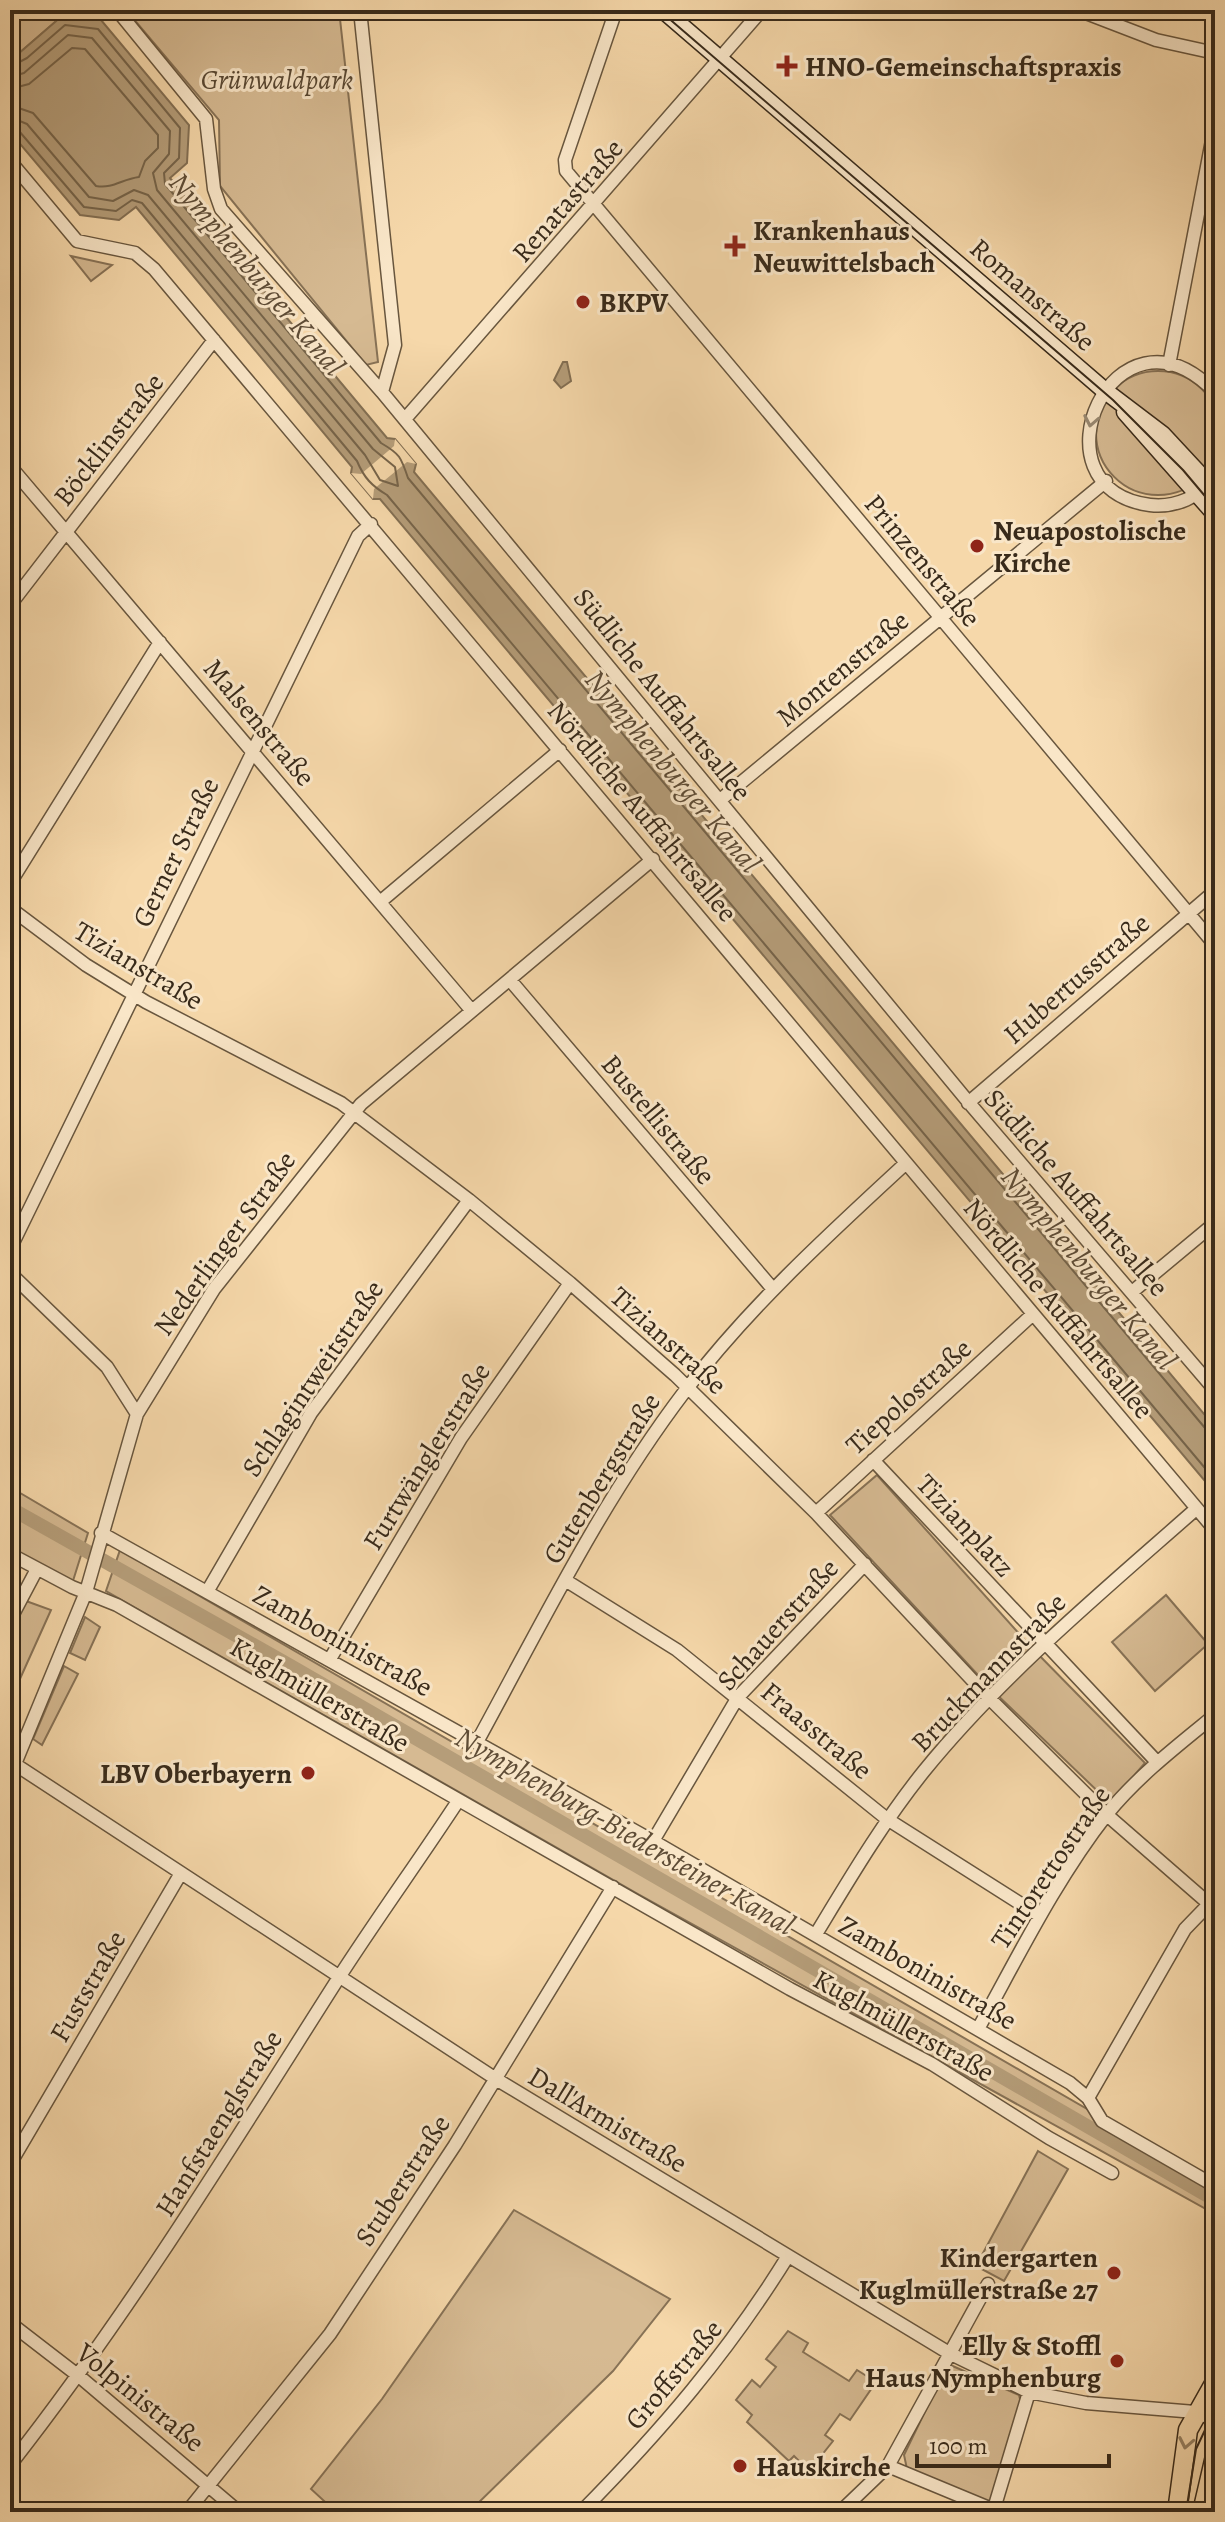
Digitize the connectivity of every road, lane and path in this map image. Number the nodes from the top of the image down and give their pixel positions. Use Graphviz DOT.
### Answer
graph roads {
  1 [pos="117,10"];
  2 [pos="360,10"];
  3 [pos="616,10"];
  4 [pos="663,10"];
  5 [pos="762,10"];
  6 [pos="1078,10"];
  7 [pos="1215,53"];
  8 [pos="720,59"];
  9 [pos="1215,125"];
  10 [pos="10,161"];
  11 [pos="595,205"];
  12 [pos="214,340"];
  13 [pos="1169,365"];
  14 [pos="382,392"];
  15 [pos="1215,392"];
  16 [pos="1110,394"];
  17 [pos="405,419"];
  18 [pos="10,466"];
  19 [pos="1106,481"];
  20 [pos="1209,486"];
  21 [pos="1215,514"];
  22 [pos="371,524"];
  23 [pos="67,533"];
  24 [pos="10,605"];
  25 [pos="940,619"];
  26 [pos="160,642"];
  27 [pos="252,750"];
  28 [pos="560,750"];
  29 [pos="720,800"];
  30 [pos="653,859"];
  31 [pos="10,883"];
  32 [pos="1215,891"];
  33 [pos="380,902"];
  34 [pos="10,908"];
  35 [pos="1188,913"];
  36 [pos="1215,945"];
  37 [pos="510,980"];
  38 [pos="132,994"];
  39 [pos="472,1011"];
  40 [pos="968,1103"];
  41 [pos="353,1113"];
  42 [pos="905,1164"];
  43 [pos="469,1200"];
  44 [pos="1215,1223"];
  45 [pos="10,1249"];
  46 [pos="10,1273"];
  47 [pos="570,1283"];
  48 [pos="772,1288"];
  49 [pos="1132,1292"];
  50 [pos="1033,1314"];
  51 [pos="687,1388"];
  52 [pos="1215,1390"];
  53 [pos="137,1414"];
  54 [pos="873,1460"];
  55 [pos="1196,1509"];
  56 [pos="816,1513"];
  57 [pos="1215,1530"];
  58 [pos="101,1533"];
  59 [pos="10,1554"];
  60 [pos="865,1564"];
  61 [pos="37,1569"];
  62 [pos="565,1580"];
  63 [pos="86,1592"];
  64 [pos="207,1592"];
  65 [pos="10,1620"];
  66 [pos="1046,1645"];
  67 [pos="330,1659"];
  68 [pos="738,1697"];
  69 [pos="990,1699"];
  70 [pos="1215,1715"];
  71 [pos="477,1742"];
  72 [pos="1157,1762"];
  73 [pos="12,1767"];
  74 [pos="458,1801"];
  75 [pos="1107,1815"];
  76 [pos="887,1819"];
  77 [pos="653,1841"];
  78 [pos="181,1873"];
  79 [pos="613,1887"];
  80 [pos="1213,1903"];
  81 [pos="1040,1916"];
  82 [pos="816,1934"];
  83 [pos="339,1978"];
  84 [pos="978,2029"];
  85 [pos="496,2079"];
  86 [pos="1088,2098"];
  87 [pos="10,2164"];
  88 [pos="1112,2173"];
  89 [pos="1215,2186"];
  90 [pos="788,2256"];
  91 [pos="988,2284"];
  92 [pos="10,2323"];
  93 [pos="949,2353"];
  94 [pos="80,2377"];
  95 [pos="1215,2382"];
  96 [pos="1029,2392"];
  97 [pos="1195,2412"];
  98 [pos="1215,2420"];
  99 [pos="1215,2456"];
  100 [pos="10,2465"];
  101 [pos="888,2466"];
  102 [pos="209,2485"];
  103 [pos="994,2511"];
  104 [pos="187,2512"];
  105 [pos="239,2512"];
  106 [pos="581,2512"];
  107 [pos="840,2512"];
  108 [pos="1177,2512"];
  109 [pos="1202,2512"];
  1 -- 14 [label="street, Südliche Auffahrtsallee"];
  2 -- 14 [label="street"];
  3 -- 11 [label="street, Prinzenstraße"];
  4 -- 8 [label="main road, Romanstraße"];
  5 -- 8 [label="street, Renatastraße"];
  6 -- 7 [label="street"];
  8 -- 11 [label="street, Renatastraße"];
  8 -- 16 [label="main road, Romanstraße"];
  9 -- 13 [label="street"];
  10 -- 12 [label="street, Nördliche Auffahrtsallee"];
  11 -- 17 [label="street, Renatastraße"];
  11 -- 25 [label="street, Prinzenstraße"];
  12 -- 22 [label="street, Nördliche Auffahrtsallee"];
  12 -- 23 [label="street, Böcklinstraße"];
  13 -- 15 [label="street"];
  13 -- 16 [label="street"];
  14 -- 17 [label="street, Südliche Auffahrtsallee"];
  16 -- 19 [label="street, one-way"];
  16 -- 20 [label="main road, Romanstraße"];
  17 -- 29 [label="street, Südliche Auffahrtsallee"];
  18 -- 23 [label="street, Malsenstraße"];
  19 -- 20 [label="street"];
  19 -- 25 [label="street, Montenstraße"];
  20 -- 21 [label="main road, Romanstraße"];
  22 -- 27 [label="street, Gerner Straße"];
  22 -- 28 [label="street, Nördliche Auffahrtsallee"];
  23 -- 24 [label="street, Böcklinstraße"];
  23 -- 26 [label="street, Malsenstraße"];
  25 -- 29 [label="street, Montenstraße"];
  25 -- 35 [label="street, Prinzenstraße"];
  26 -- 27 [label="street, Malsenstraße"];
  26 -- 31 [label="street"];
  27 -- 33 [label="street, Malsenstraße"];
  27 -- 38 [label="street, Gerner Straße"];
  28 -- 30 [label="street, Nördliche Auffahrtsallee"];
  28 -- 33 [label="street"];
  29 -- 40 [label="street, Südliche Auffahrtsallee"];
  30 -- 37 [label="street, Nederlinger Straße"];
  30 -- 42 [label="street, Nördliche Auffahrtsallee"];
  32 -- 35 [label="street, Hubertusstraße"];
  33 -- 39 [label="street, Malsenstraße"];
  34 -- 38 [label="street, Tizianstraße"];
  35 -- 36 [label="street, Prinzenstraße"];
  35 -- 40 [label="street, Hubertusstraße"];
  37 -- 39 [label="street, Nederlinger Straße"];
  37 -- 48 [label="street, Bustellistraße"];
  38 -- 41 [label="street, Tizianstraße"];
  38 -- 45 [label="street, Gerner Straße"];
  39 -- 41 [label="street, Nederlinger Straße"];
  40 -- 49 [label="street, Südliche Auffahrtsallee"];
  41 -- 43 [label="street, Tizianstraße"];
  41 -- 53 [label="street, Nederlinger Straße"];
  42 -- 48 [label="street, Gutenbergstraße"];
  42 -- 50 [label="street, Nördliche Auffahrtsallee"];
  43 -- 47 [label="street, Tizianstraße"];
  43 -- 64 [label="street, Schlagintweitstraße"];
  44 -- 49 [label="street"];
  46 -- 53 [label="street"];
  47 -- 51 [label="street, Tizianstraße"];
  47 -- 67 [label="street, Furtwänglerstraße"];
  48 -- 51 [label="street, Gutenbergstraße"];
  49 -- 52 [label="street, Südliche Auffahrtsallee"];
  50 -- 54 [label="street, Tiepolostraße"];
  50 -- 55 [label="street, Nördliche Auffahrtsallee"];
  51 -- 56 [label="street, Tizianstraße"];
  51 -- 62 [label="street, Gutenbergstraße"];
  53 -- 58 [label="street, Nederlinger Straße"];
  54 -- 56 [label="street, Tiepolostraße"];
  54 -- 66 [label="street, Tizianplatz"];
  55 -- 57 [label="street, Nördliche Auffahrtsallee"];
  55 -- 66 [label="street, Bruckmannstraße"];
  56 -- 60 [label="street, Tizianstraße"];
  58 -- 63 [label="street, Nederlinger Straße"];
  58 -- 64 [label="street, Zamboninistraße"];
  59 -- 61 [label="street, Kuglmüllerstraße"];
  60 -- 68 [label="street, Schauerstraße"];
  60 -- 69 [label="street, Tizianstraße"];
  61 -- 63 [label="street, Kuglmüllerstraße"];
  61 -- 65 [label="street"];
  62 -- 68 [label="street, Fraasstraße"];
  62 -- 71 [label="street, Gutenbergstraße"];
  63 -- 73 [label="street, Nederlinger Straße"];
  63 -- 74 [label="street, Kuglmüllerstraße"];
  64 -- 67 [label="street, Zamboninistraße"];
  66 -- 69 [label="street, Bruckmannstraße"];
  66 -- 72 [label="street, Tizianplatz"];
  67 -- 71 [label="street, Zamboninistraße"];
  68 -- 76 [label="street, Fraasstraße"];
  68 -- 77 [label="street, Schauerstraße"];
  69 -- 75 [label="street, Tizianstraße"];
  69 -- 76 [label="street, Bruckmannstraße"];
  70 -- 72 [label="street, Tintorettostraße"];
  71 -- 77 [label="street, Zamboninistraße"];
  72 -- 75 [label="street, Tintorettostraße"];
  73 -- 78 [label="street, Dall'Armistraße"];
  74 -- 79 [label="street, Kuglmüllerstraße"];
  74 -- 83 [label="street, Hanfstaenglstraße"];
  75 -- 80 [label="street, Tizianstraße"];
  75 -- 81 [label="street, Tintorettostraße"];
  76 -- 81 [label="street, Fraasstraße"];
  76 -- 82 [label="street, Bruckmannstraße"];
  77 -- 82 [label="street, Zamboninistraße"];
  78 -- 83 [label="street, Dall'Armistraße"];
  78 -- 87 [label="street, Fuststraße"];
  79 -- 85 [label="street, Stuberstraße"];
  79 -- 88 [label="street, Kuglmüllerstraße"];
  80 -- 86 [label="street"];
  81 -- 84 [label="street, Tintorettostraße"];
  82 -- 84 [label="street, Zamboninistraße"];
  83 -- 85 [label="street, Dall'Armistraße"];
  83 -- 94 [label="street, Hanfstaenglstraße"];
  84 -- 86 [label="street, Zamboninistraße"];
  85 -- 90 [label="street, Dall'Armistraße"];
  85 -- 102 [label="street, Stuberstraße"];
  86 -- 89 [label="street, Zamboninistraße"];
  90 -- 93 [label="street, Dall'Armistraße"];
  90 -- 106 [label="street, Groffstraße"];
  91 -- 93 [label="street"];
  92 -- 94 [label="street, Volpinistraße"];
  93 -- 96 [label="street, Dall'Armistraße"];
  93 -- 101 [label="street"];
  94 -- 100 [label="street, Hanfstaenglstraße"];
  94 -- 102 [label="street, Volpinistraße"];
  95 -- 97 [label="main road"];
  96 -- 97 [label="street, Dall'Armistraße"];
  96 -- 103 [label="street"];
  97 -- 98 [label="street, Dall'Armistraße"];
  97 -- 108 [label="main road, one-way"];
  99 -- 109 [label="main road"];
  101 -- 103 [label="street"];
  101 -- 107 [label="street"];
  102 -- 104 [label="street, Stuberstraße"];
  102 -- 105 [label="street, Volpinistraße"];
}
